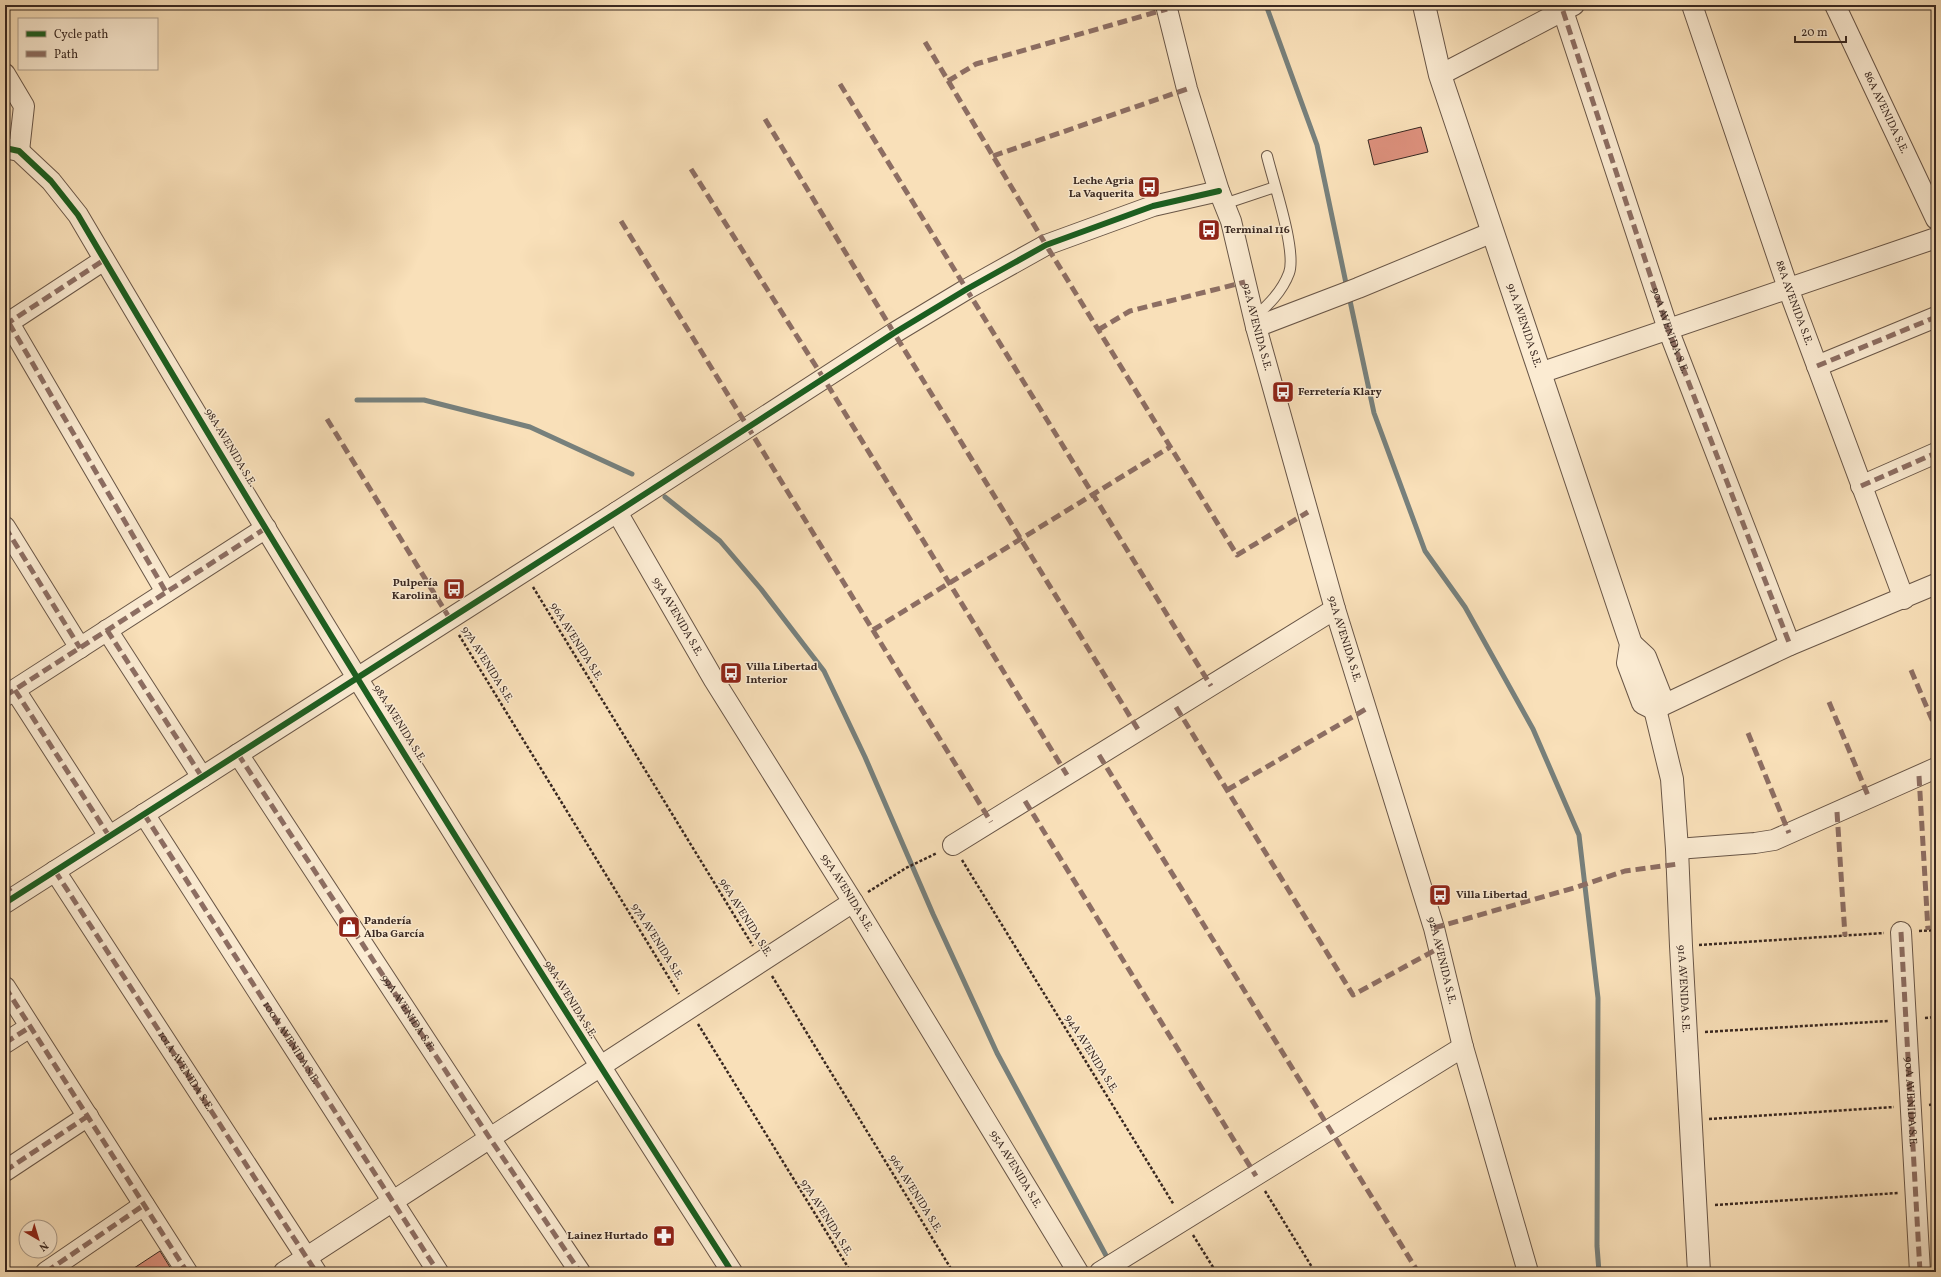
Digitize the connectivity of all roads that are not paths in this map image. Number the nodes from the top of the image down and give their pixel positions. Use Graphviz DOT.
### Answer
graph roads {
  1 [pos="1166,5"];
  2 [pos="1424,5"];
  3 [pos="1692,5"];
  4 [pos="1835,5"];
  5 [pos="1569,8"];
  6 [pos="5,74"];
  7 [pos="1440,75"];
  8 [pos="12,149"];
  9 [pos="1267,156"];
  10 [pos="1275,187"];
  11 [pos="1222,198"];
  12 [pos="1936,219"];
  13 [pos="1493,232"];
  14 [pos="1936,238"];
  15 [pos="104,260"];
  16 [pos="1788,288"];
  17 [pos="1936,317"];
  18 [pos="1255,322"];
  19 [pos="7,324"];
  20 [pos="1668,329"];
  21 [pos="1817,366"];
  22 [pos="1540,373"];
  23 [pos="1936,453"];
  24 [pos="1861,486"];
  25 [pos="617,512"];
  26 [pos="5,527"];
  27 [pos="266,528"];
  28 [pos="1936,584"];
  29 [pos="166,592"];
  30 [pos="1904,599"];
  31 [pos="1335,609"];
  32 [pos="107,630"];
  33 [pos="1790,645"];
  34 [pos="80,648"];
  35 [pos="358,678"];
  36 [pos="10,693"];
  37 [pos="1655,709"];
  38 [pos="238,754"];
  39 [pos="1936,768"];
  40 [pos="202,777"];
  41 [pos="144,814"];
  42 [pos="109,836"];
  43 [pos="953,845"];
  44 [pos="1677,849"];
  45 [pos="55,871"];
  46 [pos="8,894"];
  47 [pos="853,902"];
  48 [pos="1901,932"];
  49 [pos="5,987"];
  50 [pos="30,1026"];
  51 [pos="5,1043"];
  52 [pos="1463,1048"];
  53 [pos="599,1066"];
  54 [pos="88,1116"];
  55 [pos="489,1137"];
  56 [pos="5,1171"];
  57 [pos="392,1200"];
  58 [pos="144,1205"];
  59 [pos="311,1265"];
  60 [pos="1107,1268"];
  61 [pos="46,1272"];
  62 [pos="187,1272"];
  63 [pos="284,1272"];
  64 [pos="438,1272"];
  65 [pos="580,1272"];
  66 [pos="732,1272"];
  67 [pos="1078,1272"];
  68 [pos="1528,1272"];
  69 [pos="1700,1272"];
  70 [pos="1920,1272"];
  1 -- 11 [label="street, 92A AVENIDA S.E."];
  2 -- 7 [label="street, 91A AVENIDA S.E."];
  3 -- 16 [label="street, 88A AVENIDA S.E."];
  4 -- 12 [label="street, 86A AVENIDA S.E."];
  5 -- 7 [label="street"];
  5 -- 20 [label="street, 90A AVENIDA S.E."];
  6 -- 8 [label="street, 98A AVENIDA S.E."];
  7 -- 13 [label="street, 91A AVENIDA S.E."];
  8 -- 15 [label="street, 98A AVENIDA S.E."];
  9 -- 10 [label="lane"];
  10 -- 11 [label="lane"];
  10 -- 18 [label="lane"];
  11 -- 18 [label="street, 92A AVENIDA S.E."];
  11 -- 25 [label="street"];
  13 -- 18 [label="street"];
  13 -- 22 [label="street, 91A AVENIDA S.E."];
  14 -- 16 [label="street"];
  15 -- 19 [label="street"];
  15 -- 27 [label="street, 98A AVENIDA S.E."];
  16 -- 20 [label="street"];
  16 -- 21 [label="street, 88A AVENIDA S.E."];
  17 -- 21 [label="street"];
  18 -- 31 [label="street, 92A AVENIDA S.E."];
  19 -- 29 [label="street"];
  20 -- 22 [label="street"];
  20 -- 33 [label="street, 90A AVENIDA S.E."];
  21 -- 24 [label="street, 88A AVENIDA S.E."];
  22 -- 37 [label="street, 91A AVENIDA S.E."];
  23 -- 24 [label="street"];
  24 -- 30 [label="street, 88A AVENIDA S.E."];
  25 -- 35 [label="street"];
  25 -- 47 [label="street, 95A AVENIDA S.E."];
  26 -- 34 [label="street"];
  27 -- 29 [label="street"];
  27 -- 35 [label="street, 98A AVENIDA S.E."];
  28 -- 30 [label="street"];
  29 -- 32 [label="street"];
  30 -- 33 [label="street"];
  31 -- 43 [label="street"];
  31 -- 52 [label="street, 92A AVENIDA S.E."];
  32 -- 34 [label="street"];
  32 -- 40 [label="street"];
  33 -- 37 [label="street"];
  34 -- 36 [label="street"];
  35 -- 38 [label="street"];
  35 -- 53 [label="street, 98A AVENIDA S.E."];
  36 -- 42 [label="street"];
  37 -- 44 [label="street, 91A AVENIDA S.E."];
  38 -- 40 [label="street"];
  38 -- 55 [label="street, 99A AVENIDA S.E."];
  39 -- 44 [label="street"];
  40 -- 41 [label="street"];
  41 -- 42 [label="street"];
  41 -- 57 [label="street, 100A AVENIDA S.E."];
  42 -- 45 [label="street"];
  44 -- 69 [label="street, 91A AVENIDA S.E."];
  45 -- 46 [label="street"];
  45 -- 59 [label="street, 101A AVENIDA S.E."];
  47 -- 53 [label="street"];
  47 -- 67 [label="street, 95A AVENIDA S.E."];
  48 -- 70 [label="street, 90A AVENIDA S.E."];
  49 -- 50 [label="street"];
  50 -- 51 [label="street"];
  50 -- 54 [label="street"];
  52 -- 60 [label="street"];
  52 -- 68 [label="street, 92A AVENIDA S.E."];
  53 -- 55 [label="street"];
  53 -- 66 [label="street, 98A AVENIDA S.E."];
  54 -- 56 [label="street"];
  54 -- 58 [label="street"];
  55 -- 57 [label="street"];
  55 -- 65 [label="street, 99A AVENIDA S.E."];
  57 -- 59 [label="street"];
  57 -- 64 [label="street, 100A AVENIDA S.E."];
  58 -- 61 [label="street"];
  58 -- 62 [label="street"];
  59 -- 63 [label="street"];
}
